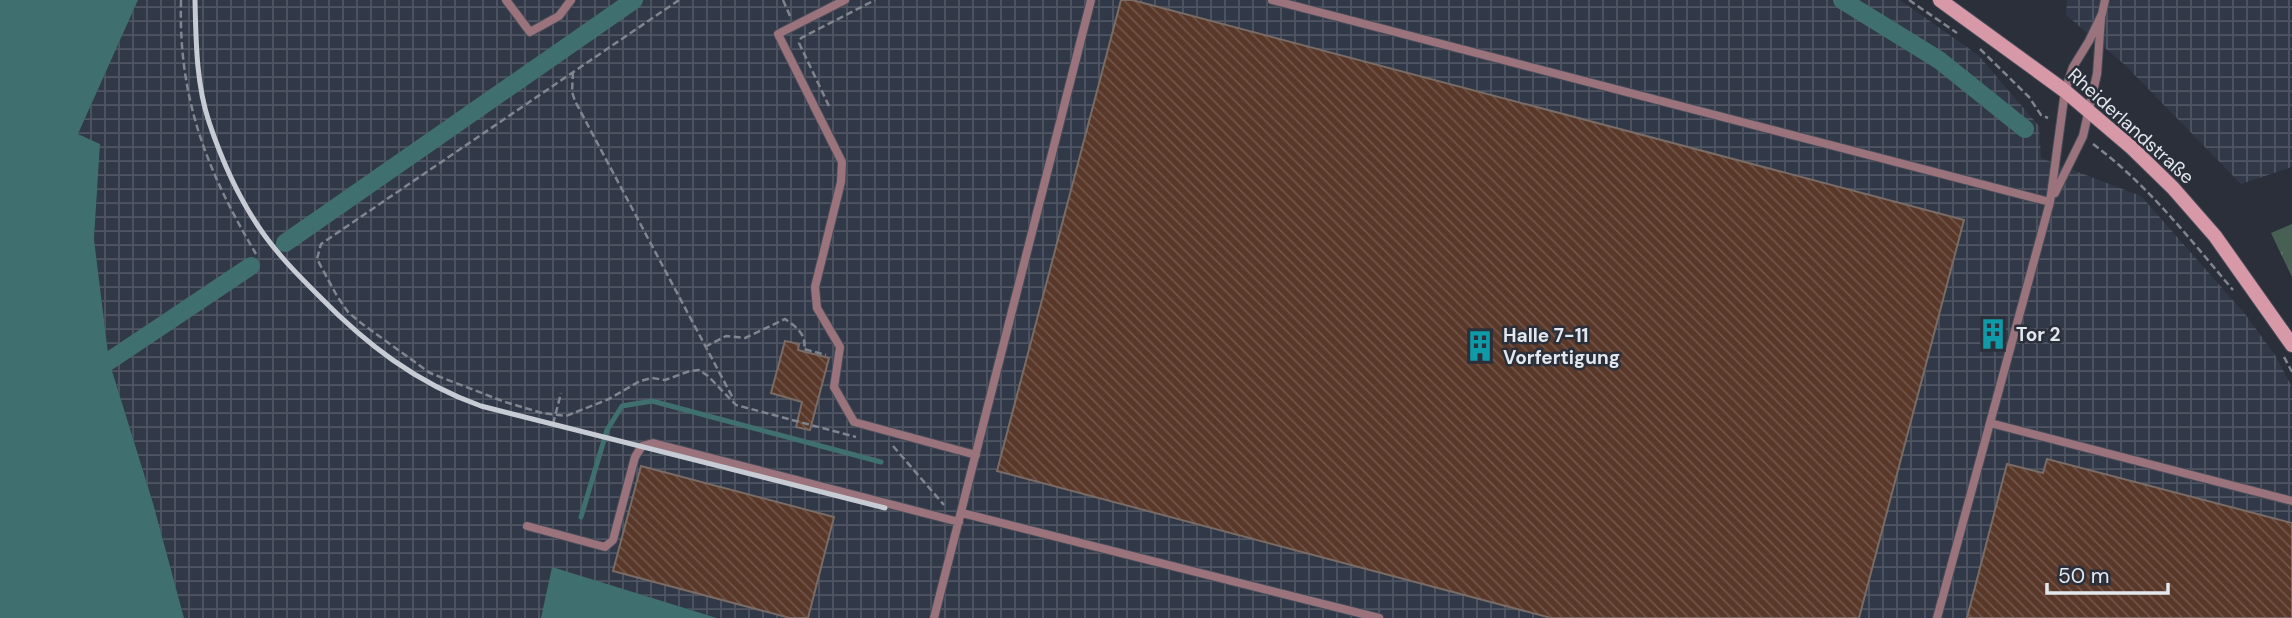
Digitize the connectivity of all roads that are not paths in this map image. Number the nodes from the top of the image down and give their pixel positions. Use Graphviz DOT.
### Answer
graph roads {
  1 [pos="506,0"];
  2 [pos="571,0"];
  3 [pos="845,0"];
  4 [pos="1091,0"];
  5 [pos="1272,0"];
  6 [pos="1940,0"];
  7 [pos="2105,0"];
  8 [pos="2102,14"];
  9 [pos="2066,91"];
  10 [pos="2089,111"];
  11 [pos="2050,202"];
  12 [pos="2287,350"];
  13 [pos="1990,423"];
  14 [pos="976,455"];
  15 [pos="2292,501"];
  16 [pos="960,518"];
  17 [pos="527,526"];
  18 [pos="934,618"];
  19 [pos="1379,618"];
  20 [pos="1937,618"];
  1 -- 2 [label="lane"];
  3 -- 14 [label="lane"];
  4 -- 14 [label="lane"];
  5 -- 11 [label="lane"];
  6 -- 9 [label="main road, Rheiderlandstraße"];
  7 -- 8 [label="lane"];
  8 -- 9 [label="lane"];
  8 -- 10 [label="lane"];
  9 -- 10 [label="main road, Rheiderlandstraße"];
  9 -- 11 [label="lane"];
  10 -- 11 [label="lane"];
  10 -- 12 [label="main road, Rheiderlandstraße"];
  11 -- 13 [label="lane"];
  13 -- 15 [label="lane"];
  13 -- 20 [label="lane"];
  14 -- 16 [label="lane"];
  16 -- 17 [label="lane"];
  16 -- 18 [label="lane"];
  16 -- 19 [label="lane"];
}
